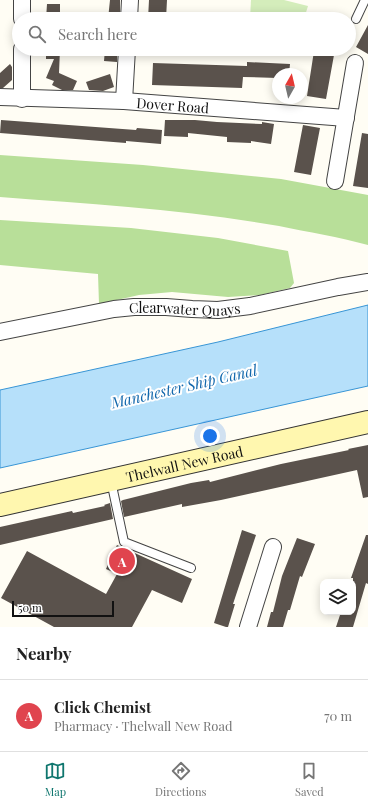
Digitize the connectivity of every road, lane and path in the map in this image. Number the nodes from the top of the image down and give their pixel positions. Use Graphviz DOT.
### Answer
graph roads {
  1 [pos="22,0"];
  2 [pos="130,0"];
  3 [pos="366,0"];
  4 [pos="22,12"];
  5 [pos="129,12"];
  6 [pos="356,19"];
  7 [pos="22,56"];
  8 [pos="127,56"];
  9 [pos="355,63"];
  10 [pos="0,98"];
  11 [pos="22,99"];
  12 [pos="124,101"];
  13 [pos="346,118"];
  14 [pos="335,181"];
  15 [pos="368,282"];
  16 [pos="0,332"];
  17 [pos="368,422"];
  18 [pos="111,480"];
  19 [pos="0,505"];
  20 [pos="273,547"];
  21 [pos="191,568"];
  22 [pos="248,627"];
  1 -- 4 [label="street"];
  2 -- 5 [label="street"];
  3 -- 6 [label="lane"];
  7 -- 11 [label="street"];
  8 -- 12 [label="street"];
  9 -- 13 [label="street"];
  10 -- 11 [label="street, Dover Road"];
  11 -- 12 [label="street, Dover Road"];
  12 -- 13 [label="street, Dover Road"];
  13 -- 14 [label="street"];
  15 -- 16 [label="street, Clearwater Quays"];
  17 -- 18 [label="main road, Thelwall New Road"];
  18 -- 19 [label="main road, Thelwall New Road"];
  18 -- 21 [label="lane"];
  20 -- 22 [label="street"];
}
